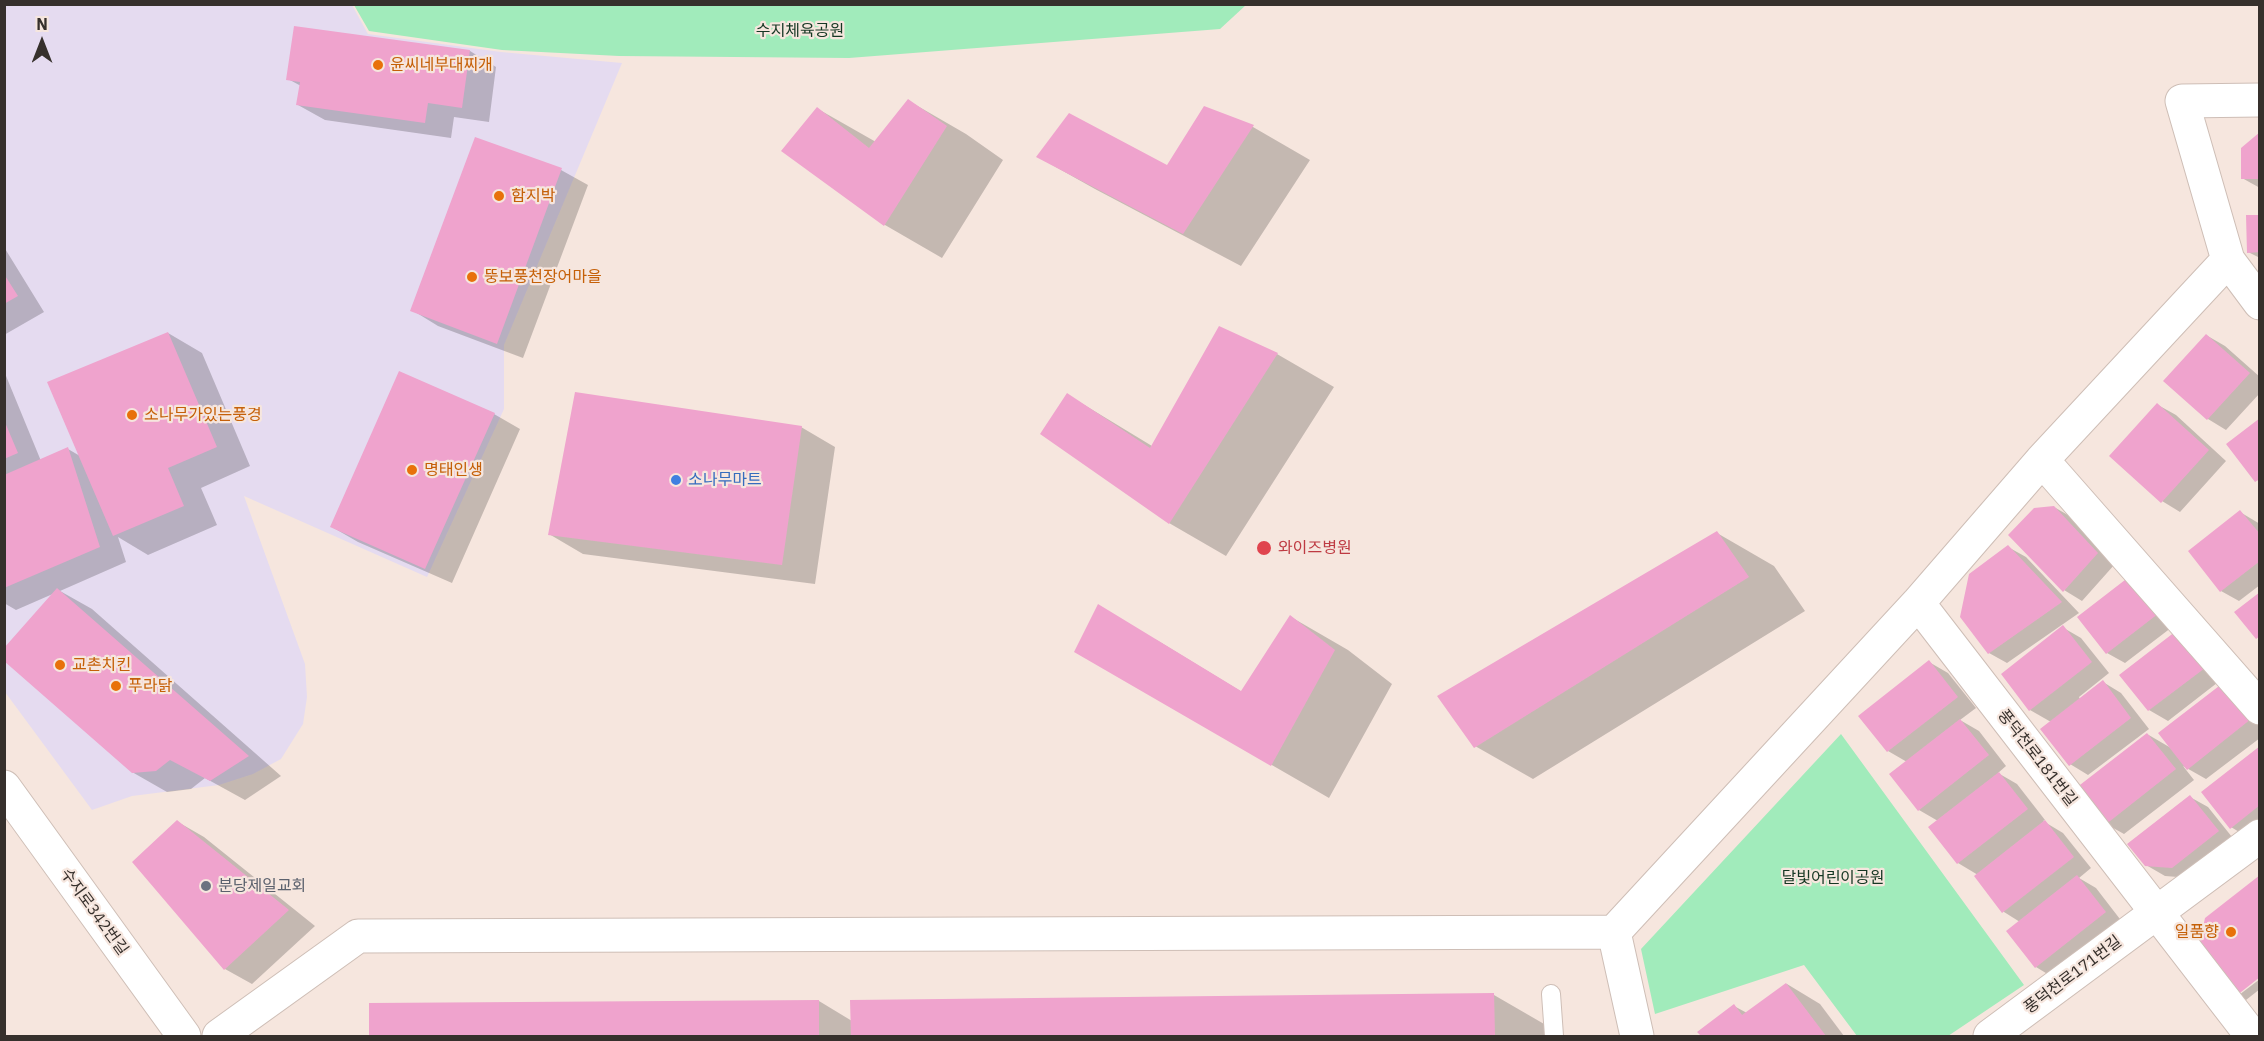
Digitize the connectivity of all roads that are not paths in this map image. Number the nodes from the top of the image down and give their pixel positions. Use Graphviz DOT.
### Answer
graph roads {
  1 [pos="2259,100"];
  2 [pos="2228,260"];
  3 [pos="2259,303"];
  4 [pos="2042,460"];
  5 [pos="1918,603"];
  6 [pos="2259,708"];
  7 [pos="4,786"];
  8 [pos="2259,836"];
  9 [pos="2156,913"];
  10 [pos="1614,932"];
  11 [pos="1551,994"];
  12 [pos="184,1036"];
  13 [pos="219,1036"];
  14 [pos="1554,1036"];
  15 [pos="1637,1036"];
  16 [pos="1990,1036"];
  17 [pos="2252,1036"];
  1 -- 2 [label="street"];
  2 -- 3 [label="street"];
  2 -- 4 [label="street"];
  4 -- 5 [label="street"];
  4 -- 6 [label="street"];
  5 -- 9 [label="street, 풍덕천로181번길"];
  5 -- 10 [label="street"];
  7 -- 12 [label="street, 수지로342번길"];
  8 -- 9 [label="street"];
  9 -- 16 [label="street, 풍덕천로171번길"];
  9 -- 17 [label="street, 풍덕천로181번길"];
  10 -- 13 [label="street"];
  10 -- 15 [label="street"];
  11 -- 14 [label="lane"];
}
